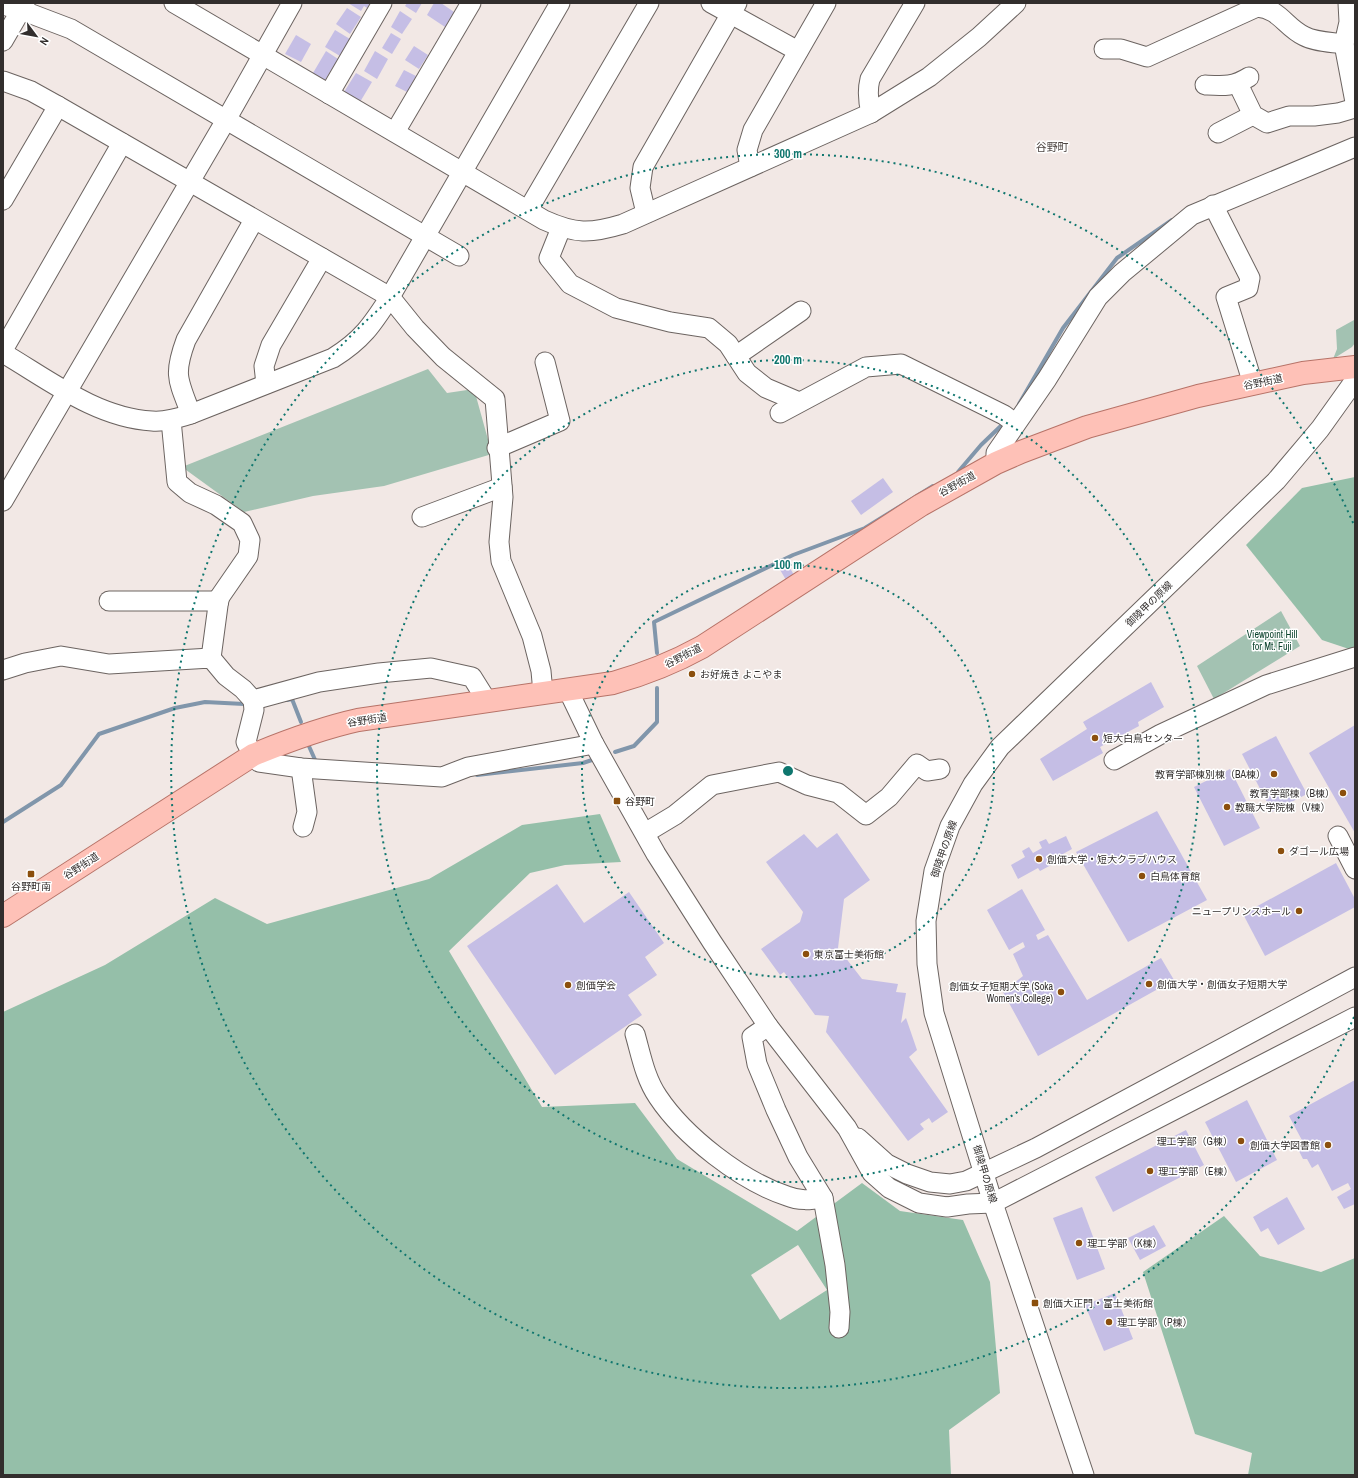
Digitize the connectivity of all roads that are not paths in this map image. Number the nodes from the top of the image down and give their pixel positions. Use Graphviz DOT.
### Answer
graph roads {
  1 [pos="174,3"];
  2 [pos="292,3"];
  3 [pos="382,3"];
  4 [pos="470,3"];
  5 [pos="560,3"];
  6 [pos="649,3"];
  7 [pos="711,3"];
  8 [pos="826,3"];
  9 [pos="915,3"];
  10 [pos="1016,3"];
  11 [pos="1348,3"];
  12 [pos="3,5"];
  13 [pos="23,6"];
  14 [pos="199,9"];
  15 [pos="734,9"];
  16 [pos="3,41"];
  17 [pos="1344,44"];
  18 [pos="1104,49"];
  19 [pos="798,51"];
  20 [pos="262,55"];
  21 [pos="3,81"];
  22 [pos="1205,85"];
  23 [pos="329,94"];
  24 [pos="1355,102"];
  25 [pos="58,106"];
  26 [pos="1355,108"];
  27 [pos="871,113"];
  28 [pos="1253,115"];
  29 [pos="226,120"];
  30 [pos="395,132"];
  31 [pos="1218,133"];
  32 [pos="122,143"];
  33 [pos="1355,147"];
  34 [pos="750,168"];
  35 [pos="463,171"];
  36 [pos="189,182"];
  37 [pos="3,200"];
  38 [pos="1213,205"];
  39 [pos="528,210"];
  40 [pos="646,213"];
  41 [pos="254,220"];
  42 [pos="561,228"];
  43 [pos="425,235"];
  44 [pos="459,256"];
  45 [pos="322,258"];
  46 [pos="390,297"];
  47 [pos="801,310"];
  48 [pos="3,351"];
  49 [pos="736,356"];
  50 [pos="544,362"];
  51 [pos="1355,367"];
  52 [pos="1355,380"];
  53 [pos="266,384"];
  54 [pos="1253,384"];
  55 [pos="67,391"];
  56 [pos="799,402"];
  57 [pos="780,413"];
  58 [pos="191,414"];
  59 [pos="172,420"];
  60 [pos="1010,420"];
  61 [pos="497,448"];
  62 [pos="996,463"];
  63 [pos="502,487"];
  64 [pos="3,501"];
  65 [pos="422,517"];
  66 [pos="109,601"];
  67 [pos="219,601"];
  68 [pos="1355,657"];
  69 [pos="211,658"];
  70 [pos="3,670"];
  71 [pos="568,690"];
  72 [pos="542,693"];
  73 [pos="253,700"];
  74 [pos="488,701"];
  75 [pos="594,744"];
  76 [pos="253,755"];
  77 [pos="1114,760"];
  78 [pos="301,768"];
  79 [pos="940,769"];
  80 [pos="303,827"];
  81 [pos="645,834"];
  82 [pos="1338,836"];
  83 [pos="1355,869"];
  84 [pos="3,916"];
  85 [pos="1355,977"];
  86 [pos="1354,1021"];
  87 [pos="768,1026"];
  88 [pos="635,1034"];
  89 [pos="847,1128"];
  90 [pos="1036,1148"];
  91 [pos="985,1173"];
  92 [pos="1049,1173"];
  93 [pos="823,1198"];
  94 [pos="993,1203"];
  95 [pos="839,1328"];
  96 [pos="1084,1475"];
  1 -- 14 [label="street"];
  2 -- 20 [label="street"];
  3 -- 23 [label="street"];
  4 -- 30 [label="street"];
  5 -- 35 [label="street"];
  6 -- 39 [label="street"];
  7 -- 15 [label="street"];
  8 -- 19 [label="street"];
  9 -- 27 [label="street"];
  10 -- 27 [label="street"];
  11 -- 17 [label="street"];
  12 -- 13 [label="street"];
  13 -- 16 [label="street"];
  13 -- 29 [label="street"];
  14 -- 20 [label="street"];
  15 -- 19 [label="street"];
  15 -- 40 [label="street"];
  17 -- 18 [label="street"];
  17 -- 24 [label="street"];
  19 -- 34 [label="street"];
  20 -- 23 [label="street"];
  20 -- 29 [label="street"];
  21 -- 25 [label="street"];
  22 -- 28 [label="street"];
  23 -- 30 [label="street"];
  25 -- 32 [label="street"];
  25 -- 37 [label="street"];
  26 -- 28 [label="street"];
  27 -- 34 [label="street"];
  28 -- 31 [label="street"];
  29 -- 36 [label="street"];
  29 -- 43 [label="street"];
  30 -- 35 [label="street"];
  32 -- 36 [label="street"];
  32 -- 48 [label="street"];
  33 -- 38 [label="street"];
  34 -- 40 [label="street"];
  35 -- 39 [label="street"];
  35 -- 43 [label="street"];
  36 -- 41 [label="street"];
  36 -- 55 [label="street"];
  38 -- 54 [label="street"];
  38 -- 60 [label="street"];
  39 -- 42 [label="street"];
  40 -- 42 [label="street"];
  41 -- 45 [label="street"];
  41 -- 58 [label="street"];
  42 -- 49 [label="street"];
  43 -- 44 [label="street"];
  43 -- 46 [label="street"];
  45 -- 46 [label="street"];
  45 -- 53 [label="street"];
  46 -- 53 [label="street"];
  46 -- 61 [label="street"];
  47 -- 49 [label="street"];
  48 -- 55 [label="street"];
  49 -- 56 [label="street"];
  50 -- 61 [label="street"];
  51 -- 54 [label="main road, 谷野街道"];
  52 -- 91 [label="street, 御陵甲の原線"];
  53 -- 58 [label="street"];
  54 -- 62 [label="main road, 谷野街道"];
  55 -- 59 [label="street"];
  55 -- 64 [label="street"];
  56 -- 57 [label="street"];
  56 -- 60 [label="street"];
  58 -- 59 [label="street"];
  59 -- 67 [label="street"];
  60 -- 62 [label="street"];
  61 -- 63 [label="street"];
  62 -- 71 [label="main road, 谷野街道"];
  63 -- 65 [label="street"];
  63 -- 72 [label="street"];
  66 -- 67 [label="street"];
  67 -- 69 [label="street"];
  68 -- 77 [label="street"];
  69 -- 70 [label="street"];
  69 -- 73 [label="street"];
  71 -- 72 [label="main road, 谷野街道"];
  71 -- 75 [label="street"];
  72 -- 74 [label="main road, 谷野街道"];
  73 -- 74 [label="street"];
  73 -- 76 [label="street"];
  74 -- 76 [label="main road, 谷野街道"];
  75 -- 78 [label="street"];
  75 -- 81 [label="street"];
  76 -- 78 [label="street"];
  76 -- 84 [label="main road, 谷野街道"];
  78 -- 80 [label="street"];
  79 -- 81 [label="street"];
  81 -- 87 [label="street"];
  82 -- 83 [label="street"];
  85 -- 90 [label="street"];
  86 -- 92 [label="street"];
  87 -- 89 [label="street"];
  87 -- 93 [label="street"];
  88 -- 93 [label="street"];
  89 -- 91 [label="street"];
  89 -- 94 [label="street"];
  90 -- 91 [label="street"];
  90 -- 92 [label="street"];
  91 -- 94 [label="street, 御陵甲の原線"];
  92 -- 94 [label="street"];
  93 -- 95 [label="street"];
  94 -- 96 [label="street, 御陵甲の原線"];
}
